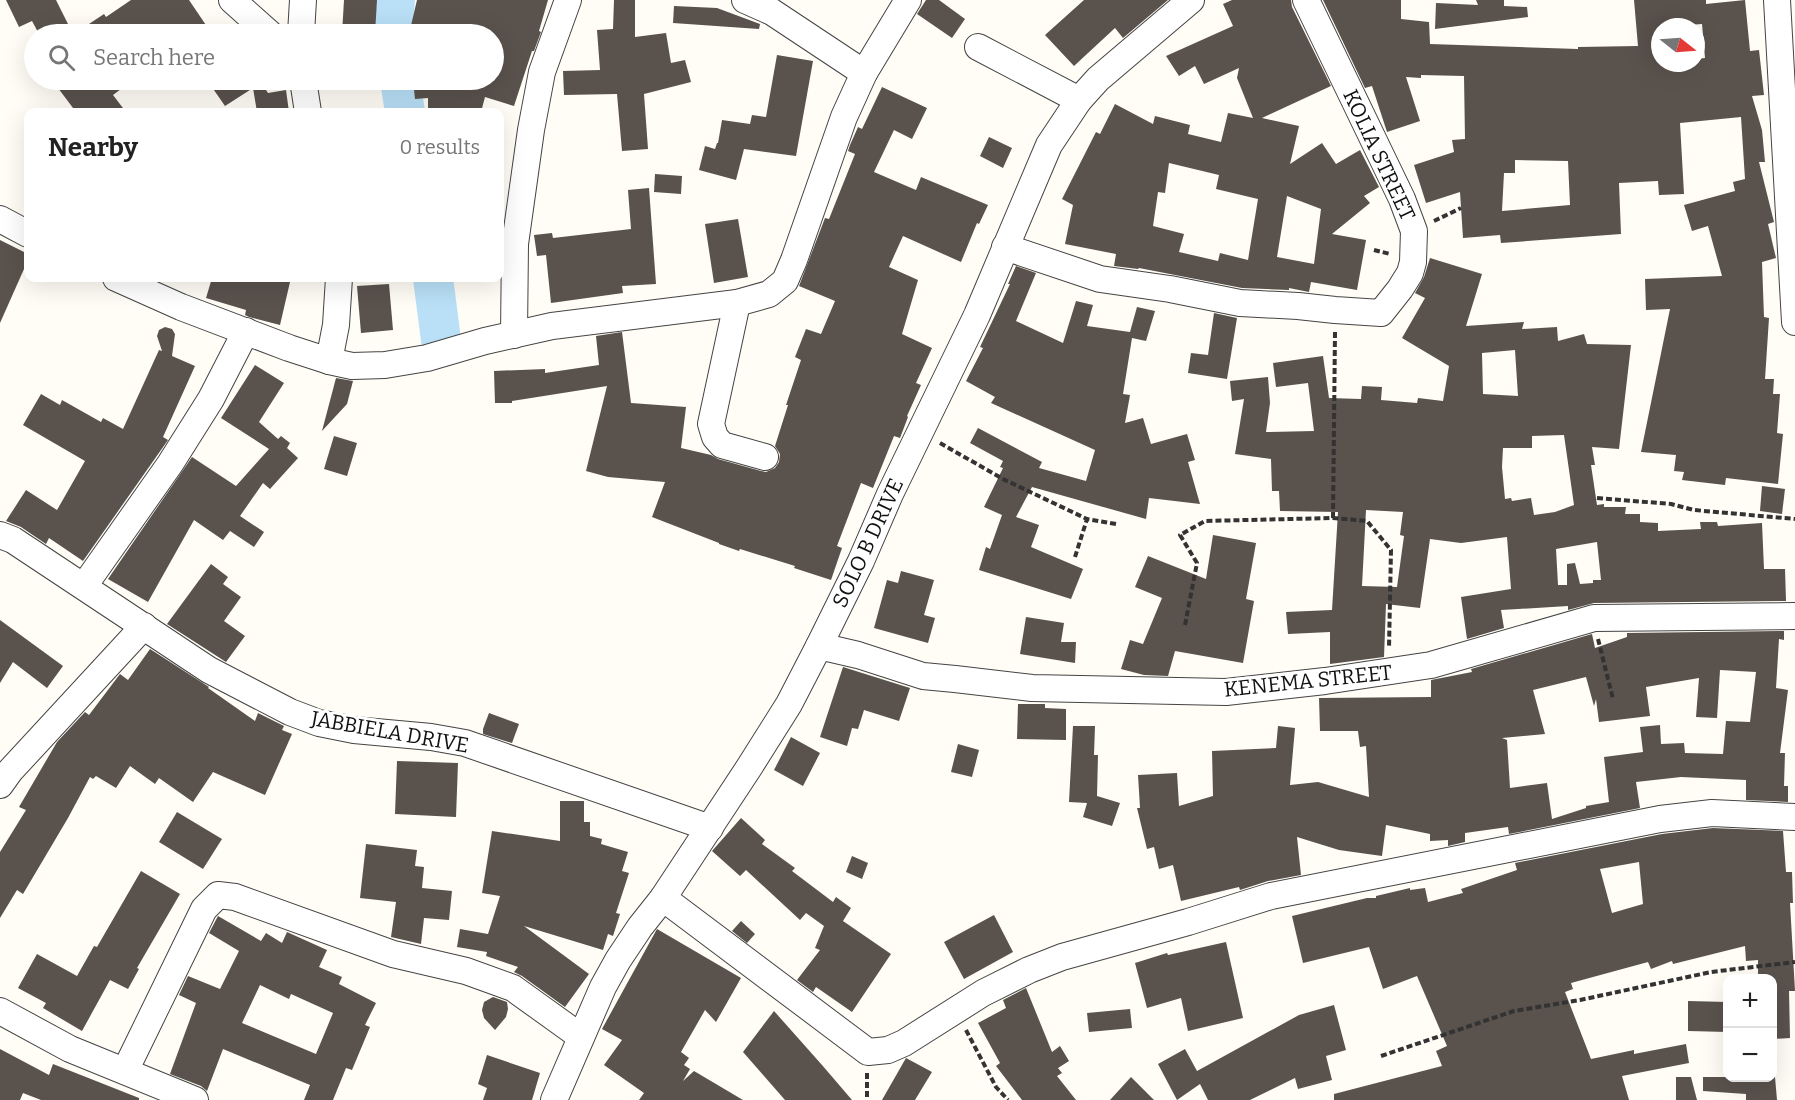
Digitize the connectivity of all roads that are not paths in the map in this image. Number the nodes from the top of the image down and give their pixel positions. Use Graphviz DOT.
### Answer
graph roads {
  1 [pos="232,0"];
  2 [pos="303,0"];
  3 [pos="568,0"];
  4 [pos="745,0"];
  5 [pos="908,0"];
  6 [pos="1191,0"];
  7 [pos="1305,0"];
  8 [pos="1777,0"];
  9 [pos="259,24"];
  10 [pos="302,24"];
  11 [pos="978,47"];
  12 [pos="864,72"];
  13 [pos="305,90"];
  14 [pos="1079,100"];
  15 [pos="307,108"];
  16 [pos="0,219"];
  17 [pos="24,232"];
  18 [pos="1005,247"];
  19 [pos="125,282"];
  20 [pos="339,282"];
  21 [pos="737,303"];
  22 [pos="1795,322"];
  23 [pos="246,331"];
  24 [pos="513,335"];
  25 [pos="329,361"];
  26 [pos="765,458"];
  27 [pos="0,535"];
  28 [pos="84,586"];
  29 [pos="1795,616"];
  30 [pos="144,626"];
  31 [pos="819,646"];
  32 [pos="0,785"];
  33 [pos="1795,817"];
  34 [pos="710,828"];
  35 [pos="663,898"];
  36 [pos="0,1011"];
  37 [pos="582,1037"];
  38 [pos="125,1071"];
  39 [pos="195,1100"];
  40 [pos="554,1100"];
  1 -- 9 [label="street"];
  2 -- 10 [label="street"];
  3 -- 24 [label="street"];
  4 -- 12 [label="street"];
  5 -- 12 [label="street"];
  6 -- 14 [label="street, SOLO B DRIVE"];
  7 -- 18 [label="street, KOLIA STREET"];
  8 -- 22 [label="street"];
  11 -- 14 [label="street"];
  12 -- 21 [label="street"];
  13 -- 15 [label="street"];
  14 -- 18 [label="street, SOLO B DRIVE"];
  16 -- 17 [label="street"];
  18 -- 31 [label="street, SOLO B DRIVE"];
  19 -- 23 [label="street"];
  20 -- 25 [label="street"];
  21 -- 24 [label="street"];
  21 -- 26 [label="street"];
  23 -- 25 [label="street"];
  23 -- 28 [label="street"];
  24 -- 25 [label="street"];
  27 -- 28 [label="street, JABBIELA DRIVE"];
  28 -- 30 [label="street, JABBIELA DRIVE"];
  29 -- 31 [label="street, KENEMA STREET"];
  30 -- 32 [label="street"];
  30 -- 34 [label="street, JABBIELA DRIVE"];
  31 -- 34 [label="street, SOLO B DRIVE"];
  33 -- 35 [label="street"];
  34 -- 35 [label="street, SOLO B DRIVE"];
  35 -- 37 [label="street, SOLO B DRIVE"];
  36 -- 38 [label="street"];
  37 -- 38 [label="street"];
  37 -- 40 [label="street, SOLO B DRIVE"];
  38 -- 39 [label="street"];
}
